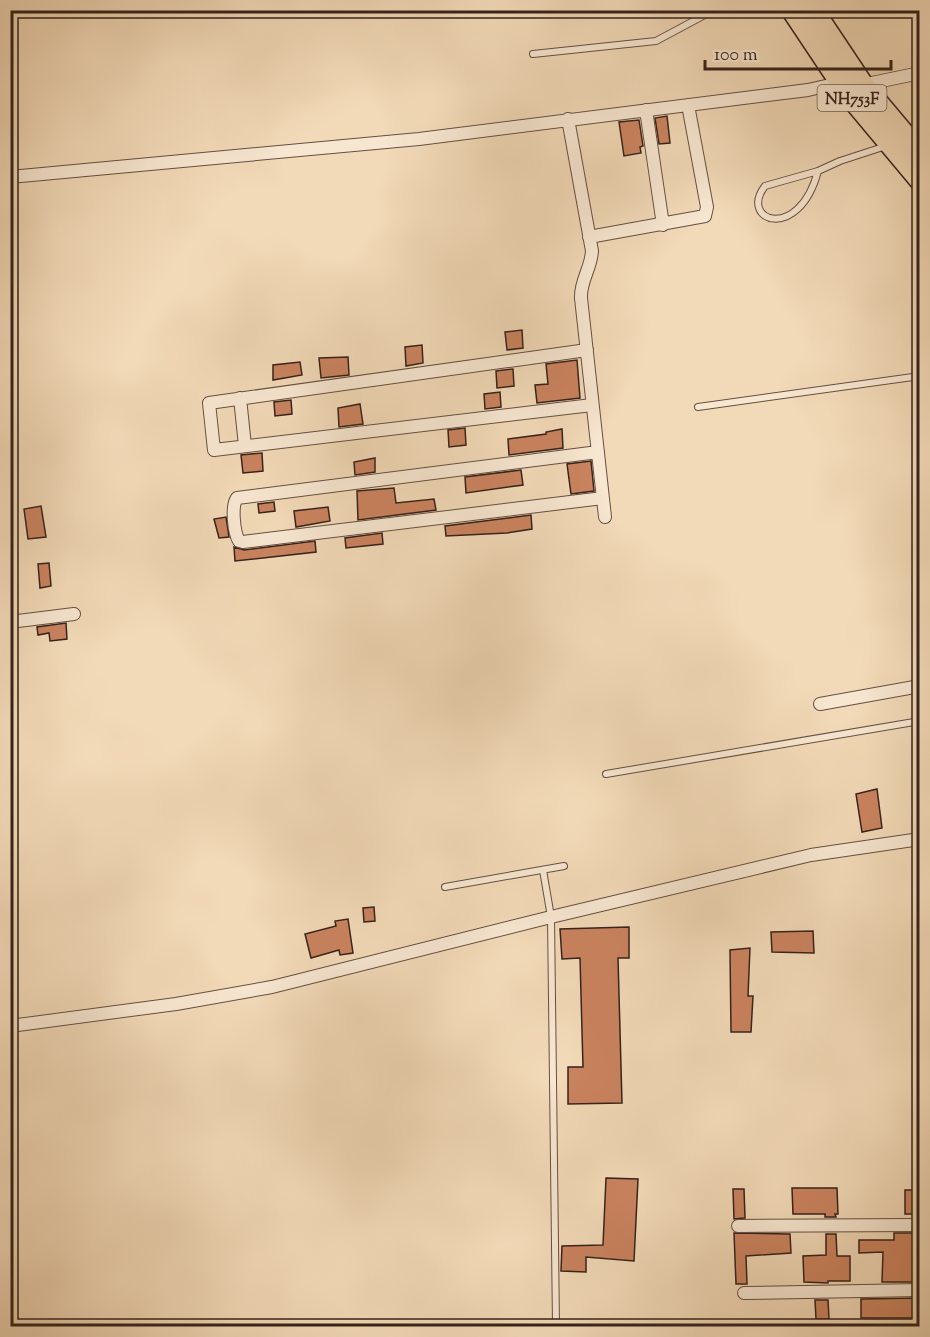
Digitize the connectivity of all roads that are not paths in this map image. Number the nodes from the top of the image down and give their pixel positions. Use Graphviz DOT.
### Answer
graph roads {
  1 [pos="714,10"];
  2 [pos="793,10"];
  3 [pos="812,10"];
  4 [pos="533,54"];
  5 [pos="920,73"];
  6 [pos="853,80"];
  7 [pos="688,105"];
  8 [pos="646,110"];
  9 [pos="568,119"];
  10 [pos="901,136"];
  11 [pos="920,154"];
  12 [pos="818,171"];
  13 [pos="10,177"];
  14 [pos="920,179"];
  15 [pos="663,225"];
  16 [pos="589,237"];
  17 [pos="587,350"];
  18 [pos="920,376"];
  19 [pos="240,398"];
  20 [pos="592,405"];
  21 [pos="699,407"];
  22 [pos="245,446"];
  23 [pos="598,452"];
  24 [pos="603,498"];
  25 [pos="605,517"];
  26 [pos="74,614"];
  27 [pos="10,622"];
  28 [pos="920,686"];
  29 [pos="820,704"];
  30 [pos="920,721"];
  31 [pos="606,774"];
  32 [pos="920,839"];
  33 [pos="564,866"];
  34 [pos="543,870"];
  35 [pos="445,887"];
  36 [pos="551,917"];
  37 [pos="10,1026"];
  38 [pos="920,1225"];
  39 [pos="738,1226"];
  40 [pos="920,1290"];
  41 [pos="744,1293"];
  42 [pos="556,1326"];
  1 -- 4 [label="lane"];
  2 -- 6 [label="highway, NH753F"];
  3 -- 6 [label="highway, NH753F"];
  5 -- 6 [label="street"];
  6 -- 7 [label="street"];
  6 -- 10 [label="highway, NH753F"];
  7 -- 8 [label="street"];
  7 -- 15 [label="street"];
  8 -- 9 [label="street"];
  8 -- 15 [label="street"];
  9 -- 13 [label="street"];
  9 -- 16 [label="street"];
  10 -- 11 [label="highway, NH753F"];
  10 -- 12 [label="lane"];
  10 -- 14 [label="highway, NH753F"];
  12 -- 12 [label="lane"];
  15 -- 16 [label="street"];
  16 -- 17 [label="street"];
  17 -- 19 [label="street"];
  17 -- 20 [label="street"];
  18 -- 21 [label="lane"];
  19 -- 22 [label="street"];
  19 -- 22 [label="street"];
  20 -- 22 [label="street"];
  20 -- 23 [label="street"];
  23 -- 24 [label="street"];
  23 -- 24 [label="street"];
  24 -- 25 [label="street"];
  26 -- 27 [label="street"];
  28 -- 29 [label="street"];
  30 -- 31 [label="lane"];
  32 -- 36 [label="street"];
  33 -- 34 [label="lane"];
  34 -- 35 [label="lane"];
  34 -- 36 [label="lane"];
  36 -- 37 [label="street"];
  36 -- 42 [label="lane"];
  38 -- 39 [label="street"];
  40 -- 41 [label="street"];
}
